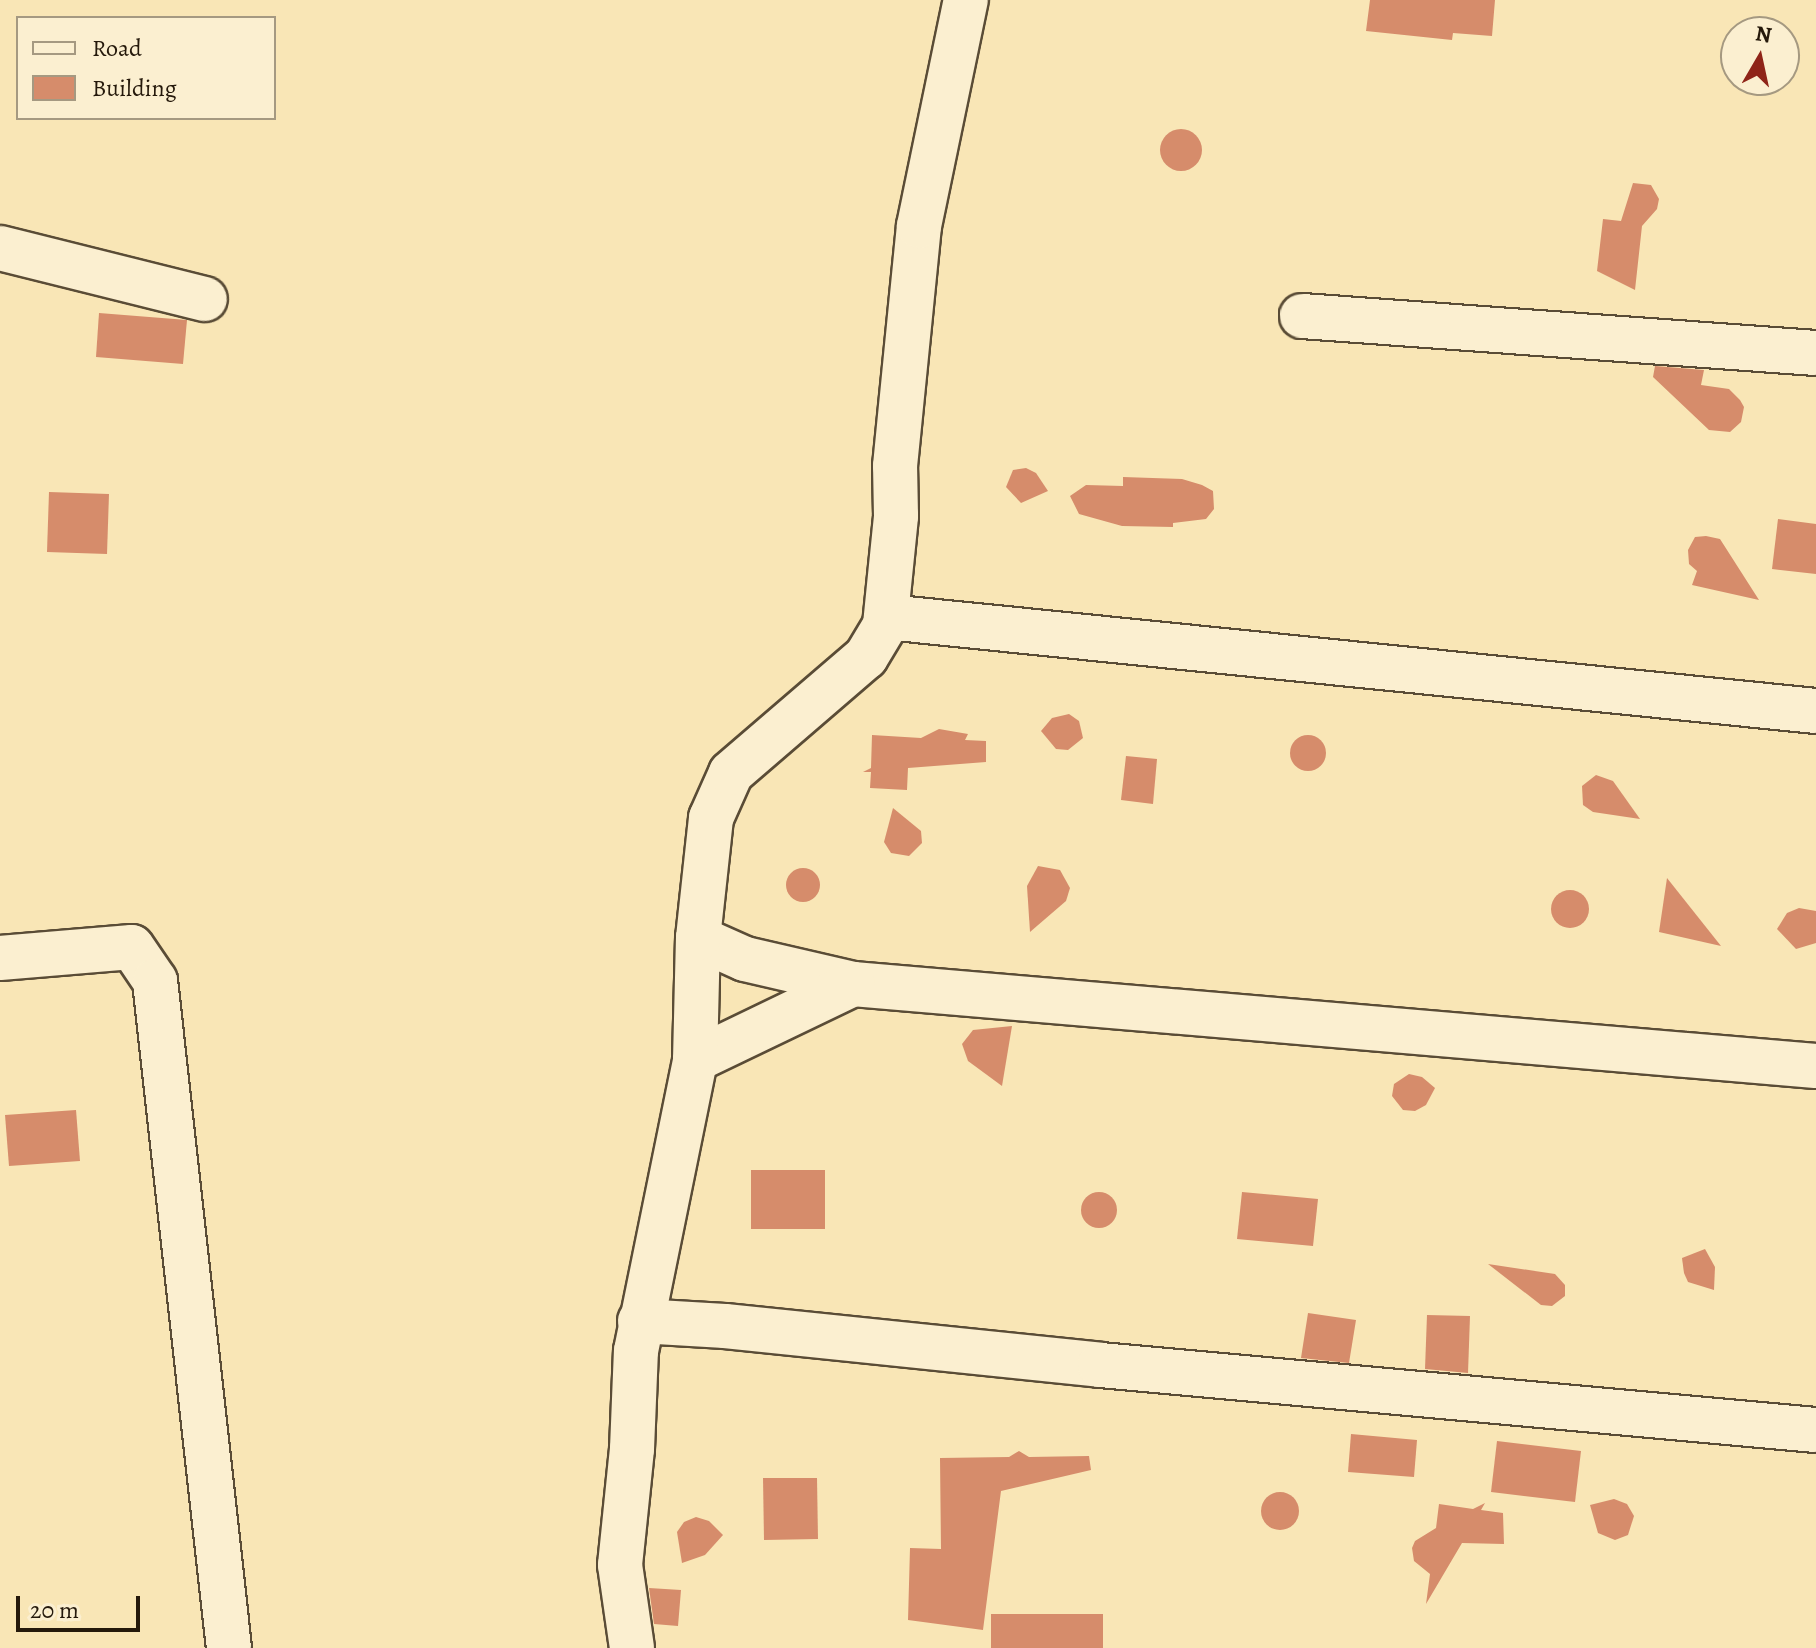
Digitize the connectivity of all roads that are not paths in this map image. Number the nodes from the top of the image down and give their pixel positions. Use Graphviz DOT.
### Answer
graph roads {
  1 [pos="966,0"];
  2 [pos="0,248"];
  3 [pos="205,299"];
  4 [pos="1302,316"];
  5 [pos="1816,353"];
  6 [pos="887,617"];
  7 [pos="1816,711"];
  8 [pos="698,938"];
  9 [pos="0,958"];
  10 [pos="853,984"];
  11 [pos="695,1060"];
  12 [pos="1816,1066"];
  13 [pos="640,1321"];
  14 [pos="1816,1430"];
  15 [pos="229,1648"];
  16 [pos="632,1648"];
  1 -- 6 [label="street"];
  2 -- 3 [label="street"];
  4 -- 5 [label="street"];
  6 -- 7 [label="street"];
  6 -- 8 [label="street"];
  8 -- 10 [label="street"];
  8 -- 11 [label="street"];
  9 -- 15 [label="street"];
  10 -- 11 [label="street"];
  10 -- 12 [label="street"];
  11 -- 13 [label="street"];
  13 -- 14 [label="street"];
  13 -- 16 [label="street"];
}
